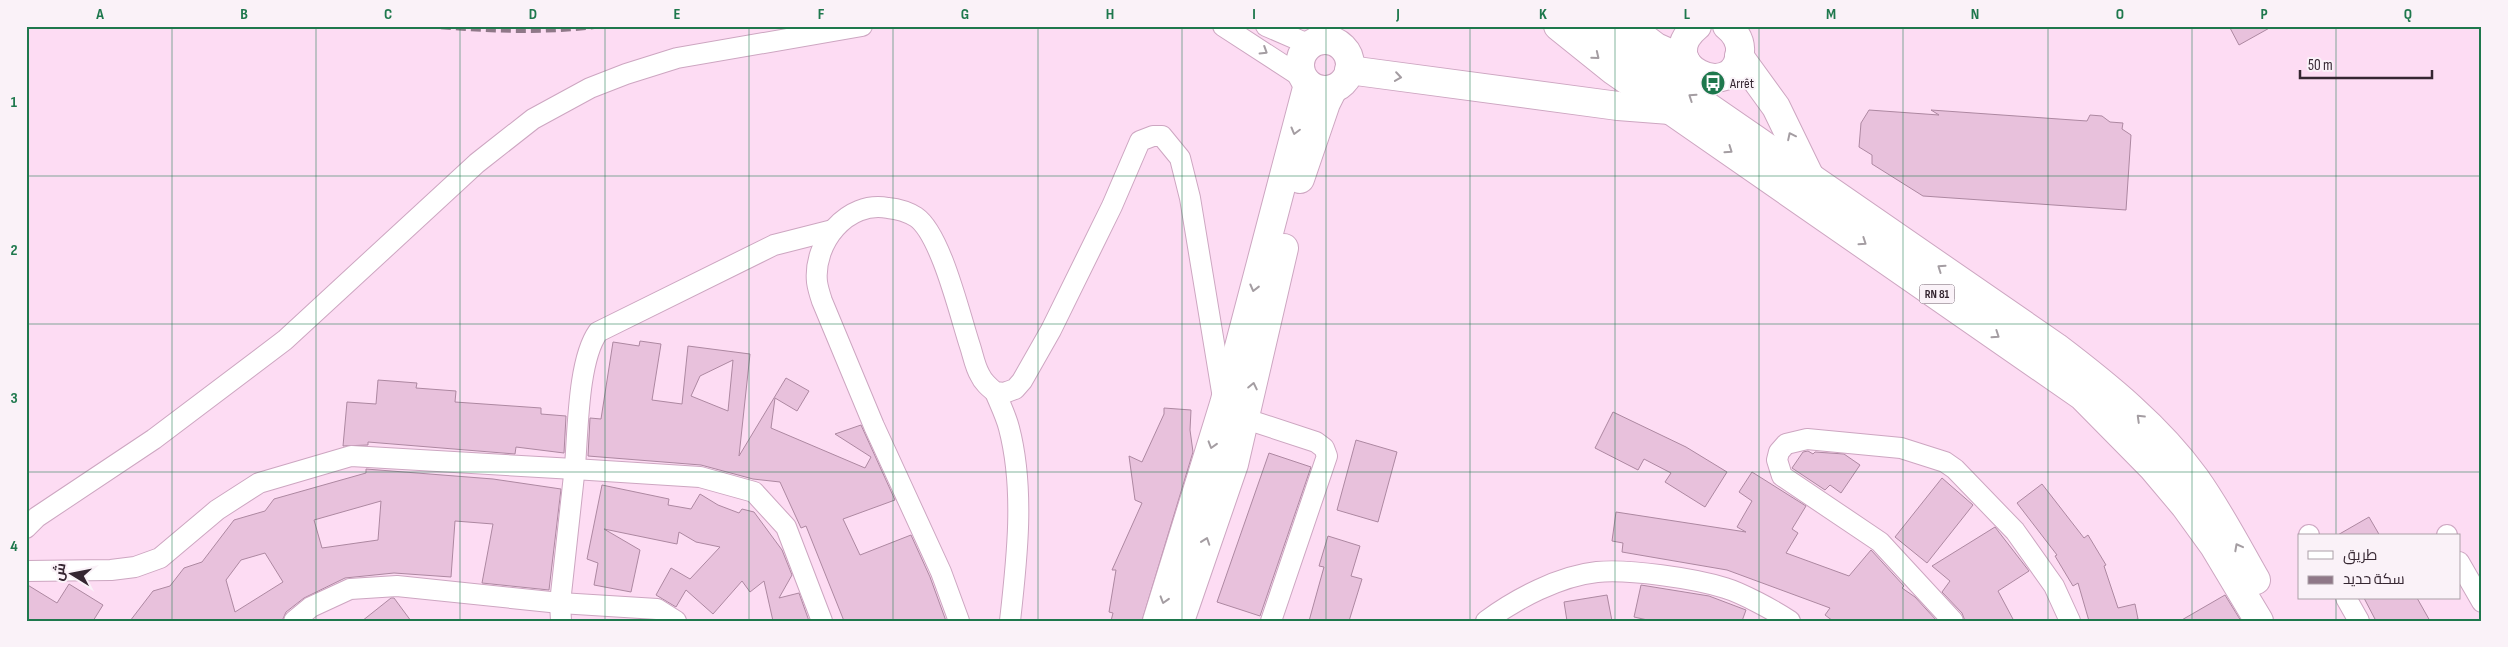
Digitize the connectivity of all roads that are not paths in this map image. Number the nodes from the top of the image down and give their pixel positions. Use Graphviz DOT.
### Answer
graph roads {
  1 [pos="862,26"];
  2 [pos="1223,26"];
  3 [pos="1266,26"];
  4 [pos="1342,26"];
  5 [pos="1558,26"];
  6 [pos="1591,26"];
  7 [pos="1628,26"];
  8 [pos="1639,26"];
  9 [pos="1727,26"];
  10 [pos="1316,38"];
  11 [pos="1686,42"];
  12 [pos="1739,56"];
  13 [pos="1648,67"];
  14 [pos="1328,75"];
  15 [pos="1671,110"];
  16 [pos="1812,180"];
  17 [pos="833,230"];
  18 [pos="995,392"];
  19 [pos="1235,412"];
  20 [pos="574,468"];
  21 [pos="26,528"];
  22 [pos="2460,564"];
  23 [pos="26,571"];
  24 [pos="2347,600"];
  25 [pos="2482,602"];
  26 [pos="560,612"];
  27 [pos="294,621"];
  28 [pos="676,621"];
  29 [pos="822,621"];
  30 [pos="960,621"];
  31 [pos="1010,621"];
  32 [pos="1157,621"];
  33 [pos="1180,621"];
  34 [pos="1271,621"];
  35 [pos="1486,621"];
  36 [pos="1790,621"];
  37 [pos="1953,621"];
  38 [pos="2070,621"];
  39 [pos="2259,621"];
  40 [pos="2278,621"];
  41 [pos="2359,621"];
  1 -- 21 [label="street"];
  2 -- 14 [label="street, one-way"];
  3 -- 10 [label="street"];
  4 -- 14 [label="main road"];
  5 -- 15 [label="main road, RN 81, one-way"];
  6 -- 13 [label="main road, RN 81"];
  7 -- 11 [label="main road"];
  8 -- 11 [label="main road"];
  9 -- 12 [label="main road"];
  10 -- 14 [label="main road"];
  10 -- 14 [label="main road"];
  11 -- 12 [label="main road"];
  11 -- 13 [label="main road"];
  16 -- 12 [label="main road, one-way"];
  16 -- 13 [label="main road, RN 81, one-way"];
  14 -- 15 [label="main road, one-way"];
  14 -- 19 [label="main road"];
  15 -- 39 [label="main road, RN 81, one-way"];
  40 -- 16 [label="main road, RN 81, one-way"];
  17 -- 18 [label="street"];
  17 -- 20 [label="street"];
  17 -- 30 [label="street"];
  18 -- 19 [label="street"];
  18 -- 31 [label="street"];
  19 -- 32 [label="main road, one-way"];
  33 -- 19 [label="main road, one-way"];
  19 -- 34 [label="street"];
  20 -- 23 [label="street"];
  20 -- 26 [label="street"];
  20 -- 29 [label="street"];
  22 -- 25 [label="street"];
  24 -- 41 [label="street"];
  26 -- 27 [label="street"];
  26 -- 28 [label="street"];
  35 -- 36 [label="street"];
  37 -- 38 [label="street"];
}
